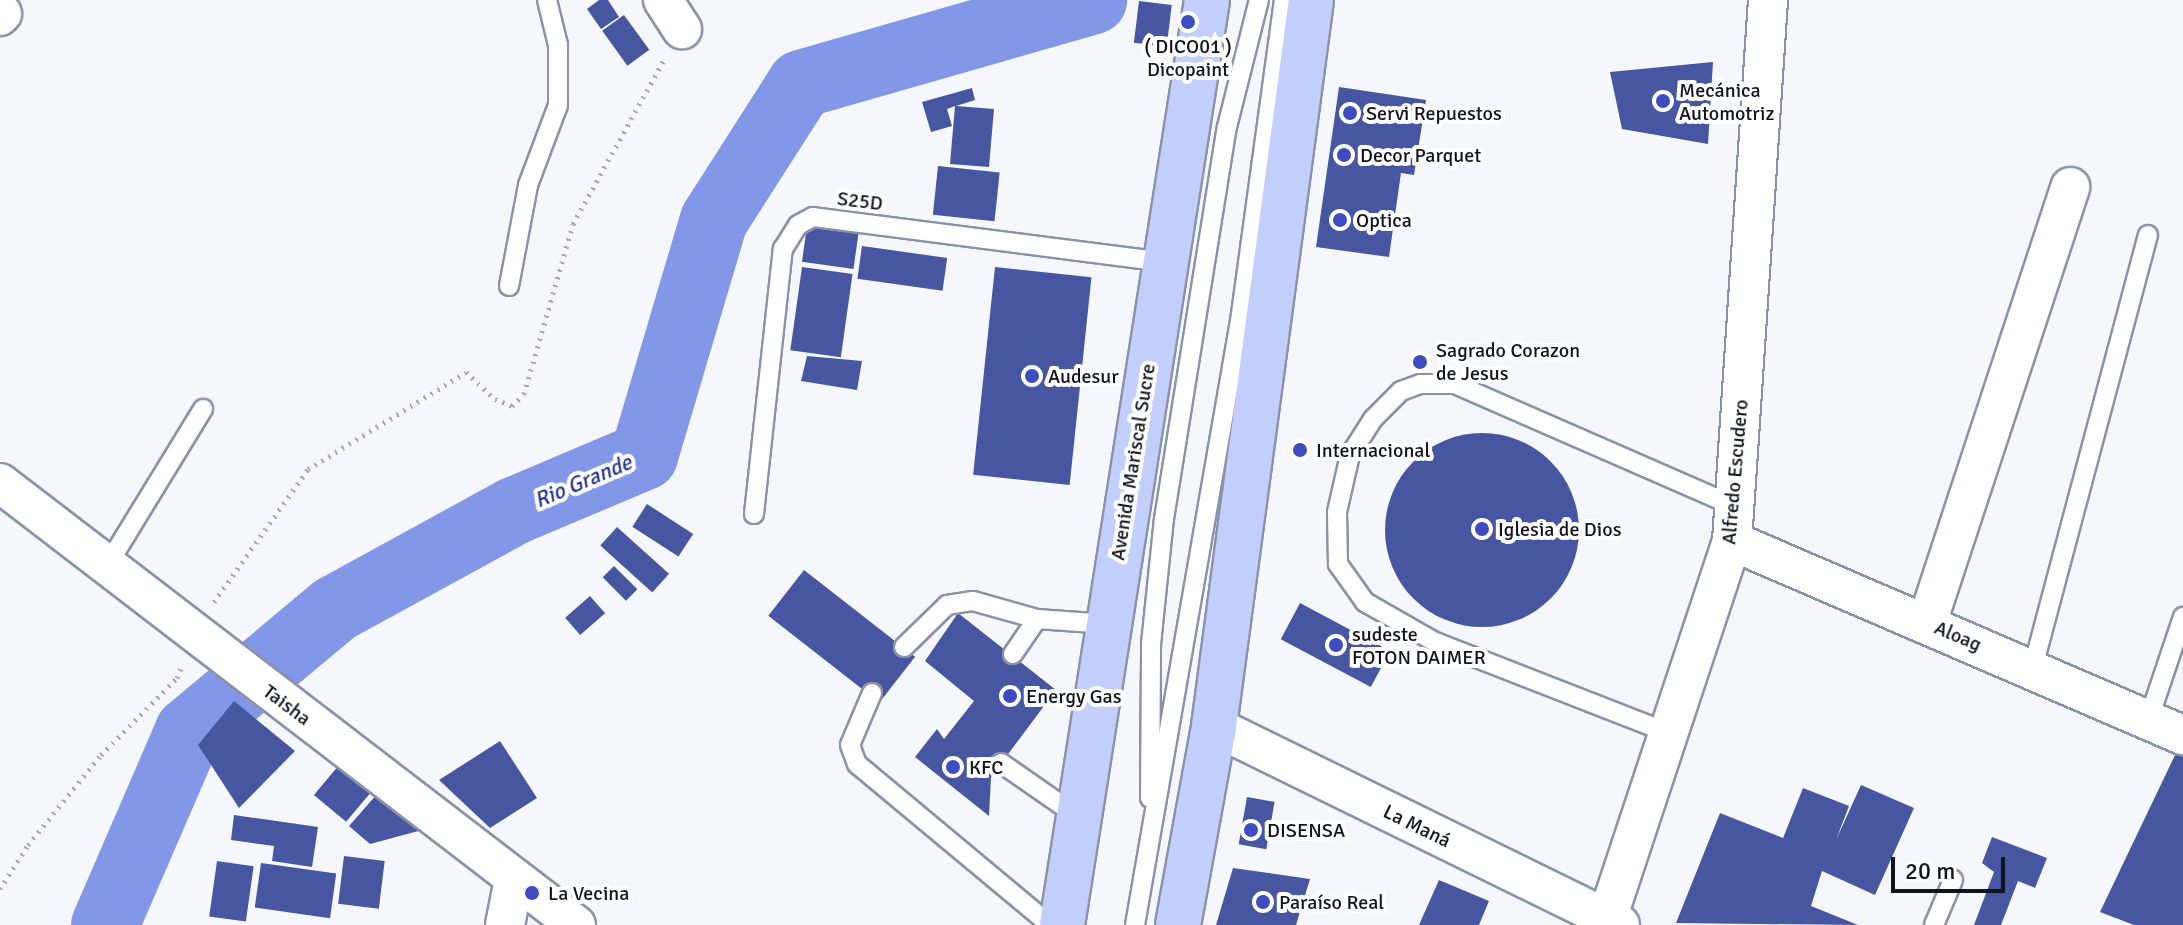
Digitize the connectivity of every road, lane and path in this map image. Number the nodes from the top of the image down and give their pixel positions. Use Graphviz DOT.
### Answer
graph roads {
  1 [pos="547,0"];
  2 [pos="1207,0"];
  3 [pos="1259,0"];
  4 [pos="1284,0"];
  5 [pos="1311,0"];
  6 [pos="1768,0"];
  7 [pos="672,14"];
  8 [pos="2070,187"];
  9 [pos="2148,235"];
  10 [pos="1163,262"];
  11 [pos="509,286"];
  12 [pos="203,409"];
  13 [pos="0,483"];
  14 [pos="754,514"];
  15 [pos="1733,523"];
  16 [pos="108,564"];
  17 [pos="2183,617"];
  18 [pos="1037,619"];
  19 [pos="1927,623"];
  20 [pos="1108,624"];
  21 [pos="194,632"];
  22 [pos="904,647"];
  23 [pos="1013,654"];
  24 [pos="2033,667"];
  25 [pos="872,693"];
  26 [pos="2148,721"];
  27 [pos="1214,726"];
  28 [pos="1669,733"];
  29 [pos="2183,735"];
  30 [pos="1001,763"];
  31 [pos="1079,817"];
  32 [pos="1149,845"];
  33 [pos="514,879"];
  34 [pos="1953,880"];
  35 [pos="0,889"];
  36 [pos="1611,923"];
  37 [pos="505,925"];
  38 [pos="576,925"];
  39 [pos="1050,925"];
  40 [pos="1062,925"];
  41 [pos="1135,925"];
  42 [pos="1178,925"];
  43 [pos="1934,925"];
  1 -- 11 [label="lane"];
  2 -- 10 [label="main road, Avenida Mariscal Sucre"];
  3 -- 32 [label="lane"];
  4 -- 32 [label="lane"];
  5 -- 27 [label="main road"];
  6 -- 15 [label="street, Alfredo Escudero"];
  7 -- 21 [label="path"];
  8 -- 19 [label="street"];
  9 -- 24 [label="lane"];
  10 -- 14 [label="lane, S25D"];
  10 -- 20 [label="main road, Avenida Mariscal Sucre"];
  12 -- 16 [label="lane"];
  13 -- 16 [label="street, Taisha"];
  15 -- 19 [label="street, Aloag"];
  15 -- 28 [label="street, Alfredo Escudero"];
  15 -- 28 [label="lane"];
  16 -- 21 [label="street, Taisha"];
  17 -- 26 [label="lane"];
  18 -- 20 [label="lane"];
  18 -- 22 [label="lane"];
  18 -- 23 [label="lane"];
  19 -- 24 [label="street, Aloag"];
  20 -- 31 [label="main road, Avenida Mariscal Sucre"];
  21 -- 33 [label="street, Taisha"];
  21 -- 35 [label="path"];
  24 -- 26 [label="street, Aloag"];
  25 -- 39 [label="lane"];
  26 -- 29 [label="street, Aloag"];
  27 -- 36 [label="street, La Maná"];
  27 -- 42 [label="main road"];
  28 -- 36 [label="street, Alfredo Escudero"];
  30 -- 31 [label="lane"];
  31 -- 40 [label="main road, Avenida Mariscal Sucre"];
  32 -- 41 [label="lane"];
  33 -- 37 [label="street"];
  33 -- 38 [label="street, Taisha"];
  34 -- 43 [label="lane"];
}
